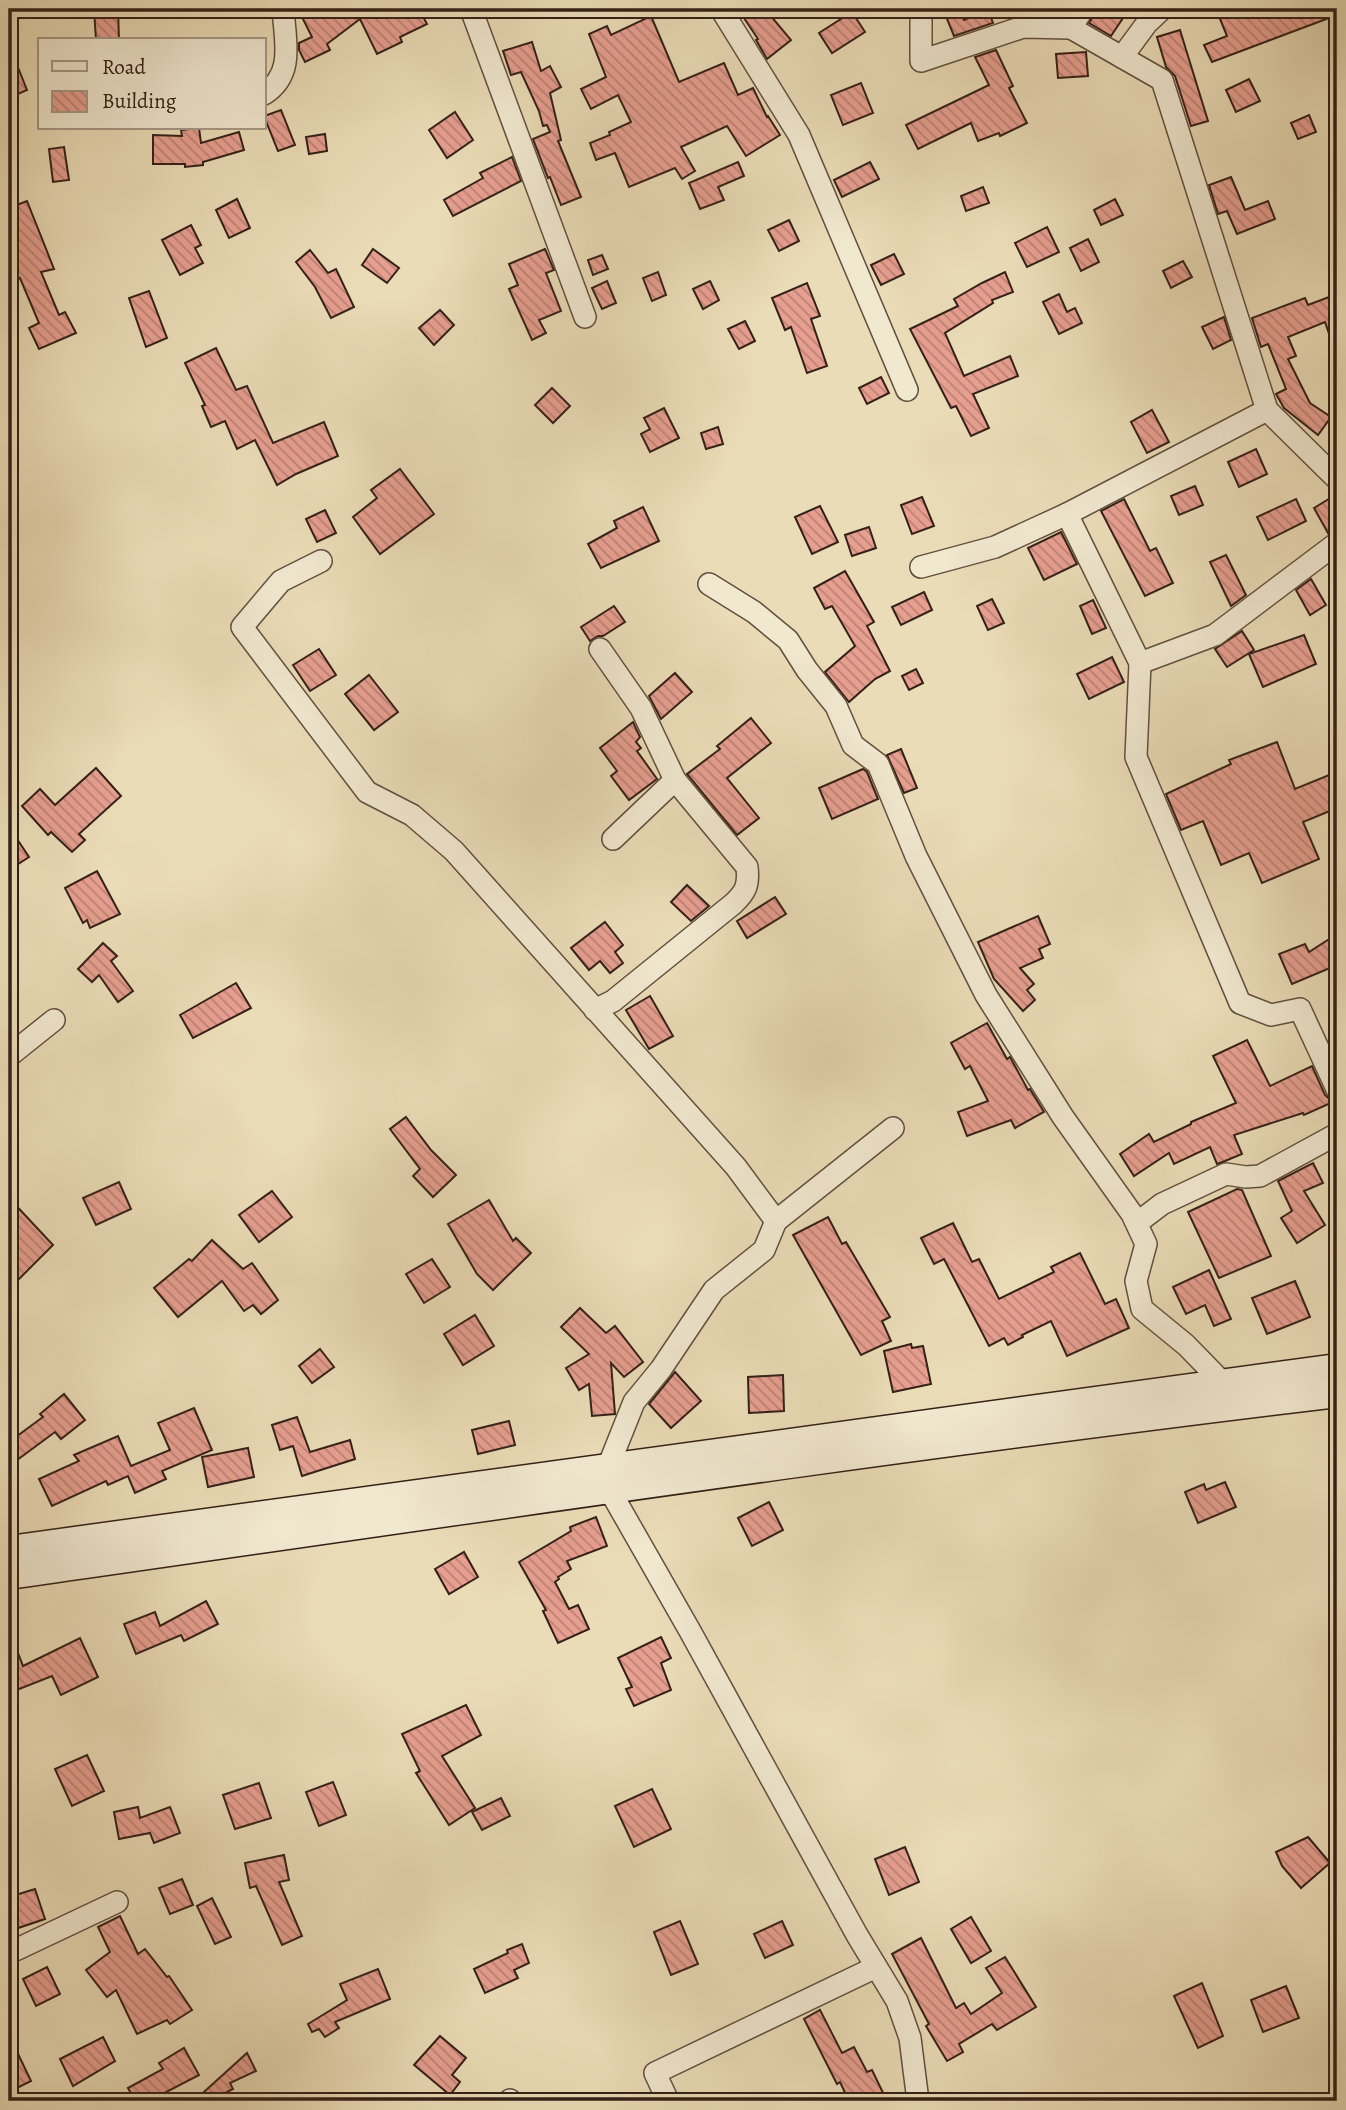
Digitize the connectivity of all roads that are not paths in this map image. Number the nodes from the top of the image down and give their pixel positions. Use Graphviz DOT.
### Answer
graph roads {
  1 [pos="283,9"];
  2 [pos="471,9"];
  3 [pos="721,9"];
  4 [pos="921,9"];
  5 [pos="1083,9"];
  6 [pos="1162,9"];
  7 [pos="1072,27"];
  8 [pos="1122,57"];
  9 [pos="266,93"];
  10 [pos="585,317"];
  11 [pos="907,390"];
  12 [pos="1267,410"];
  13 [pos="1337,480"];
  14 [pos="1067,514"];
  15 [pos="1337,542"];
  16 [pos="321,561"];
  17 [pos="921,567"];
  18 [pos="709,584"];
  19 [pos="600,649"];
  20 [pos="1140,663"];
  21 [pos="675,780"];
  22 [pos="613,839"];
  23 [pos="595,1010"];
  24 [pos="54,1020"];
  25 [pos="9,1056"];
  26 [pos="1337,1089"];
  27 [pos="893,1128"];
  28 [pos="1337,1134"];
  29 [pos="776,1221"];
  30 [pos="1137,1223"];
  31 [pos="1337,1368"];
  32 [pos="1223,1383"];
  33 [pos="1337,1393"];
  34 [pos="608,1478"];
  35 [pos="9,1550"];
  36 [pos="9,1576"];
  37 [pos="117,1902"];
  38 [pos="9,1953"];
  39 [pos="876,1966"];
  40 [pos="668,2101"];
  41 [pos="918,2101"];
  1 -- 9 [label="street"];
  2 -- 10 [label="street"];
  3 -- 11 [label="street"];
  4 -- 7 [label="street"];
  5 -- 7 [label="street"];
  6 -- 8 [label="street"];
  7 -- 8 [label="street"];
  8 -- 12 [label="street"];
  12 -- 13 [label="street"];
  12 -- 14 [label="street"];
  14 -- 17 [label="street"];
  14 -- 20 [label="street"];
  15 -- 20 [label="street"];
  16 -- 23 [label="street"];
  18 -- 30 [label="street"];
  19 -- 21 [label="street"];
  20 -- 26 [label="street"];
  21 -- 22 [label="street"];
  21 -- 23 [label="street"];
  23 -- 29 [label="street"];
  24 -- 25 [label="street"];
  27 -- 29 [label="street"];
  28 -- 30 [label="street"];
  29 -- 34 [label="street"];
  30 -- 32 [label="street"];
  31 -- 32 [label="street"];
  32 -- 34 [label="street"];
  33 -- 34 [label="street"];
  34 -- 35 [label="street"];
  34 -- 36 [label="street"];
  34 -- 39 [label="street"];
  37 -- 38 [label="street"];
  39 -- 40 [label="street"];
  39 -- 41 [label="street"];
}
